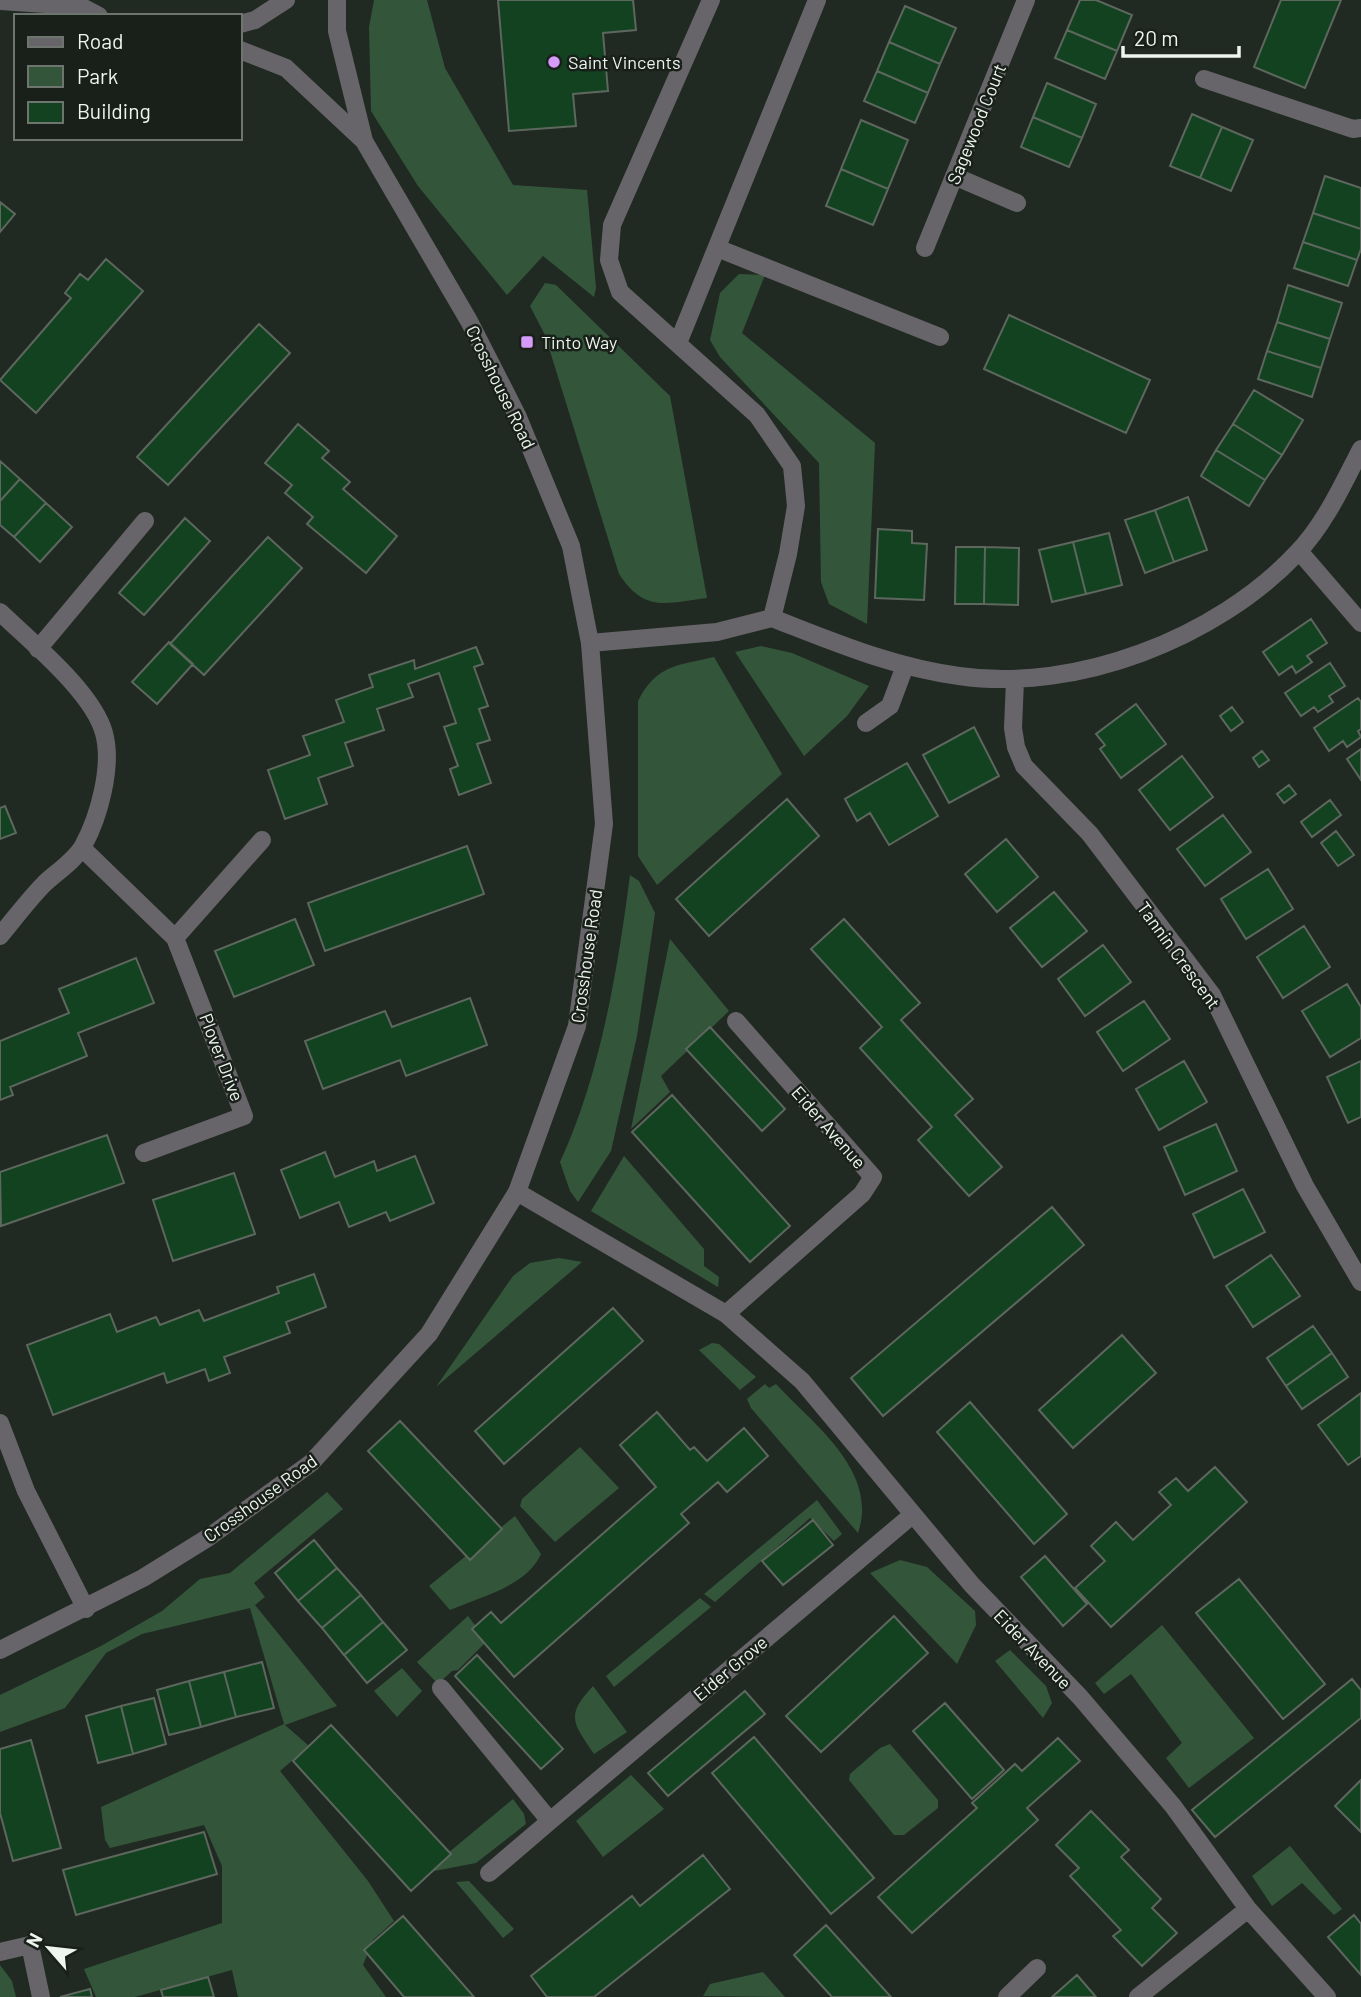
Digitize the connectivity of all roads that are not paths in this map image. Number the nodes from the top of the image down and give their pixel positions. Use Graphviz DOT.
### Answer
graph roads {
  1 [pos="286,0"];
  2 [pos="337,0"];
  3 [pos="711,0"];
  4 [pos="817,0"];
  5 [pos="1026,0"];
  6 [pos="0,2"];
  7 [pos="72,3"];
  8 [pos="95,14"];
  9 [pos="242,23"];
  10 [pos="242,51"];
  11 [pos="1204,79"];
  12 [pos="1361,128"];
  13 [pos="365,141"];
  14 [pos="954,176"];
  15 [pos="1017,203"];
  16 [pos="717,248"];
  17 [pos="925,248"];
  18 [pos="940,337"];
  19 [pos="678,343"];
  20 [pos="1361,449"];
  21 [pos="145,521"];
  22 [pos="1299,551"];
  23 [pos="0,612"];
  24 [pos="772,618"];
  25 [pos="1361,623"];
  26 [pos="590,643"];
  27 [pos="38,649"];
  28 [pos="905,666"];
  29 [pos="1015,680"];
  30 [pos="866,723"];
  31 [pos="262,840"];
  32 [pos="82,848"];
  33 [pos="0,936"];
  34 [pos="175,938"];
  35 [pos="736,1021"];
  36 [pos="144,1153"];
  37 [pos="517,1192"];
  38 [pos="1361,1282"];
  39 [pos="726,1314"];
  40 [pos="0,1423"];
  41 [pos="911,1516"];
  42 [pos="86,1609"];
  43 [pos="0,1650"];
  44 [pos="441,1688"];
  45 [pos="550,1821"];
  46 [pos="489,1873"];
  47 [pos="1248,1909"];
  48 [pos="0,1952"];
  49 [pos="1037,1968"];
  50 [pos="41,1997"];
  51 [pos="1007,1997"];
  52 [pos="1138,1997"];
  53 [pos="1326,1997"];
  1 -- 9 [label="street"];
  2 -- 13 [label="street, Crosshouse Road"];
  3 -- 19 [label="street"];
  4 -- 16 [label="street"];
  5 -- 14 [label="street, Sagewood Court"];
  6 -- 7 [label="street"];
  7 -- 8 [label="street"];
  10 -- 13 [label="street, Crosshouse Road"];
  11 -- 12 [label="street"];
  13 -- 26 [label="street, Crosshouse Road"];
  14 -- 15 [label="street"];
  14 -- 17 [label="street, Sagewood Court"];
  16 -- 18 [label="street"];
  16 -- 19 [label="street"];
  19 -- 24 [label="street"];
  20 -- 22 [label="street"];
  21 -- 27 [label="street"];
  22 -- 25 [label="street"];
  22 -- 29 [label="street"];
  23 -- 27 [label="street"];
  24 -- 26 [label="street"];
  24 -- 28 [label="street"];
  26 -- 37 [label="street, Crosshouse Road"];
  27 -- 32 [label="street"];
  28 -- 29 [label="street"];
  28 -- 30 [label="street"];
  29 -- 38 [label="street, Tannin Crescent"];
  31 -- 34 [label="street"];
  32 -- 33 [label="street"];
  32 -- 34 [label="street, Plover Drive"];
  34 -- 36 [label="street, Plover Drive"];
  35 -- 39 [label="street, Eider Avenue"];
  37 -- 39 [label="street, Eider Avenue"];
  37 -- 42 [label="street, Crosshouse Road"];
  39 -- 41 [label="street, Eider Avenue"];
  40 -- 42 [label="street"];
  41 -- 45 [label="street, Eider Grove"];
  41 -- 47 [label="street, Eider Avenue"];
  42 -- 43 [label="street, Crosshouse Road"];
  44 -- 45 [label="street"];
  45 -- 46 [label="street, Eider Grove"];
  47 -- 52 [label="street"];
  47 -- 53 [label="street, Eider Avenue"];
  48 -- 50 [label="street"];
  49 -- 51 [label="street"];
}
